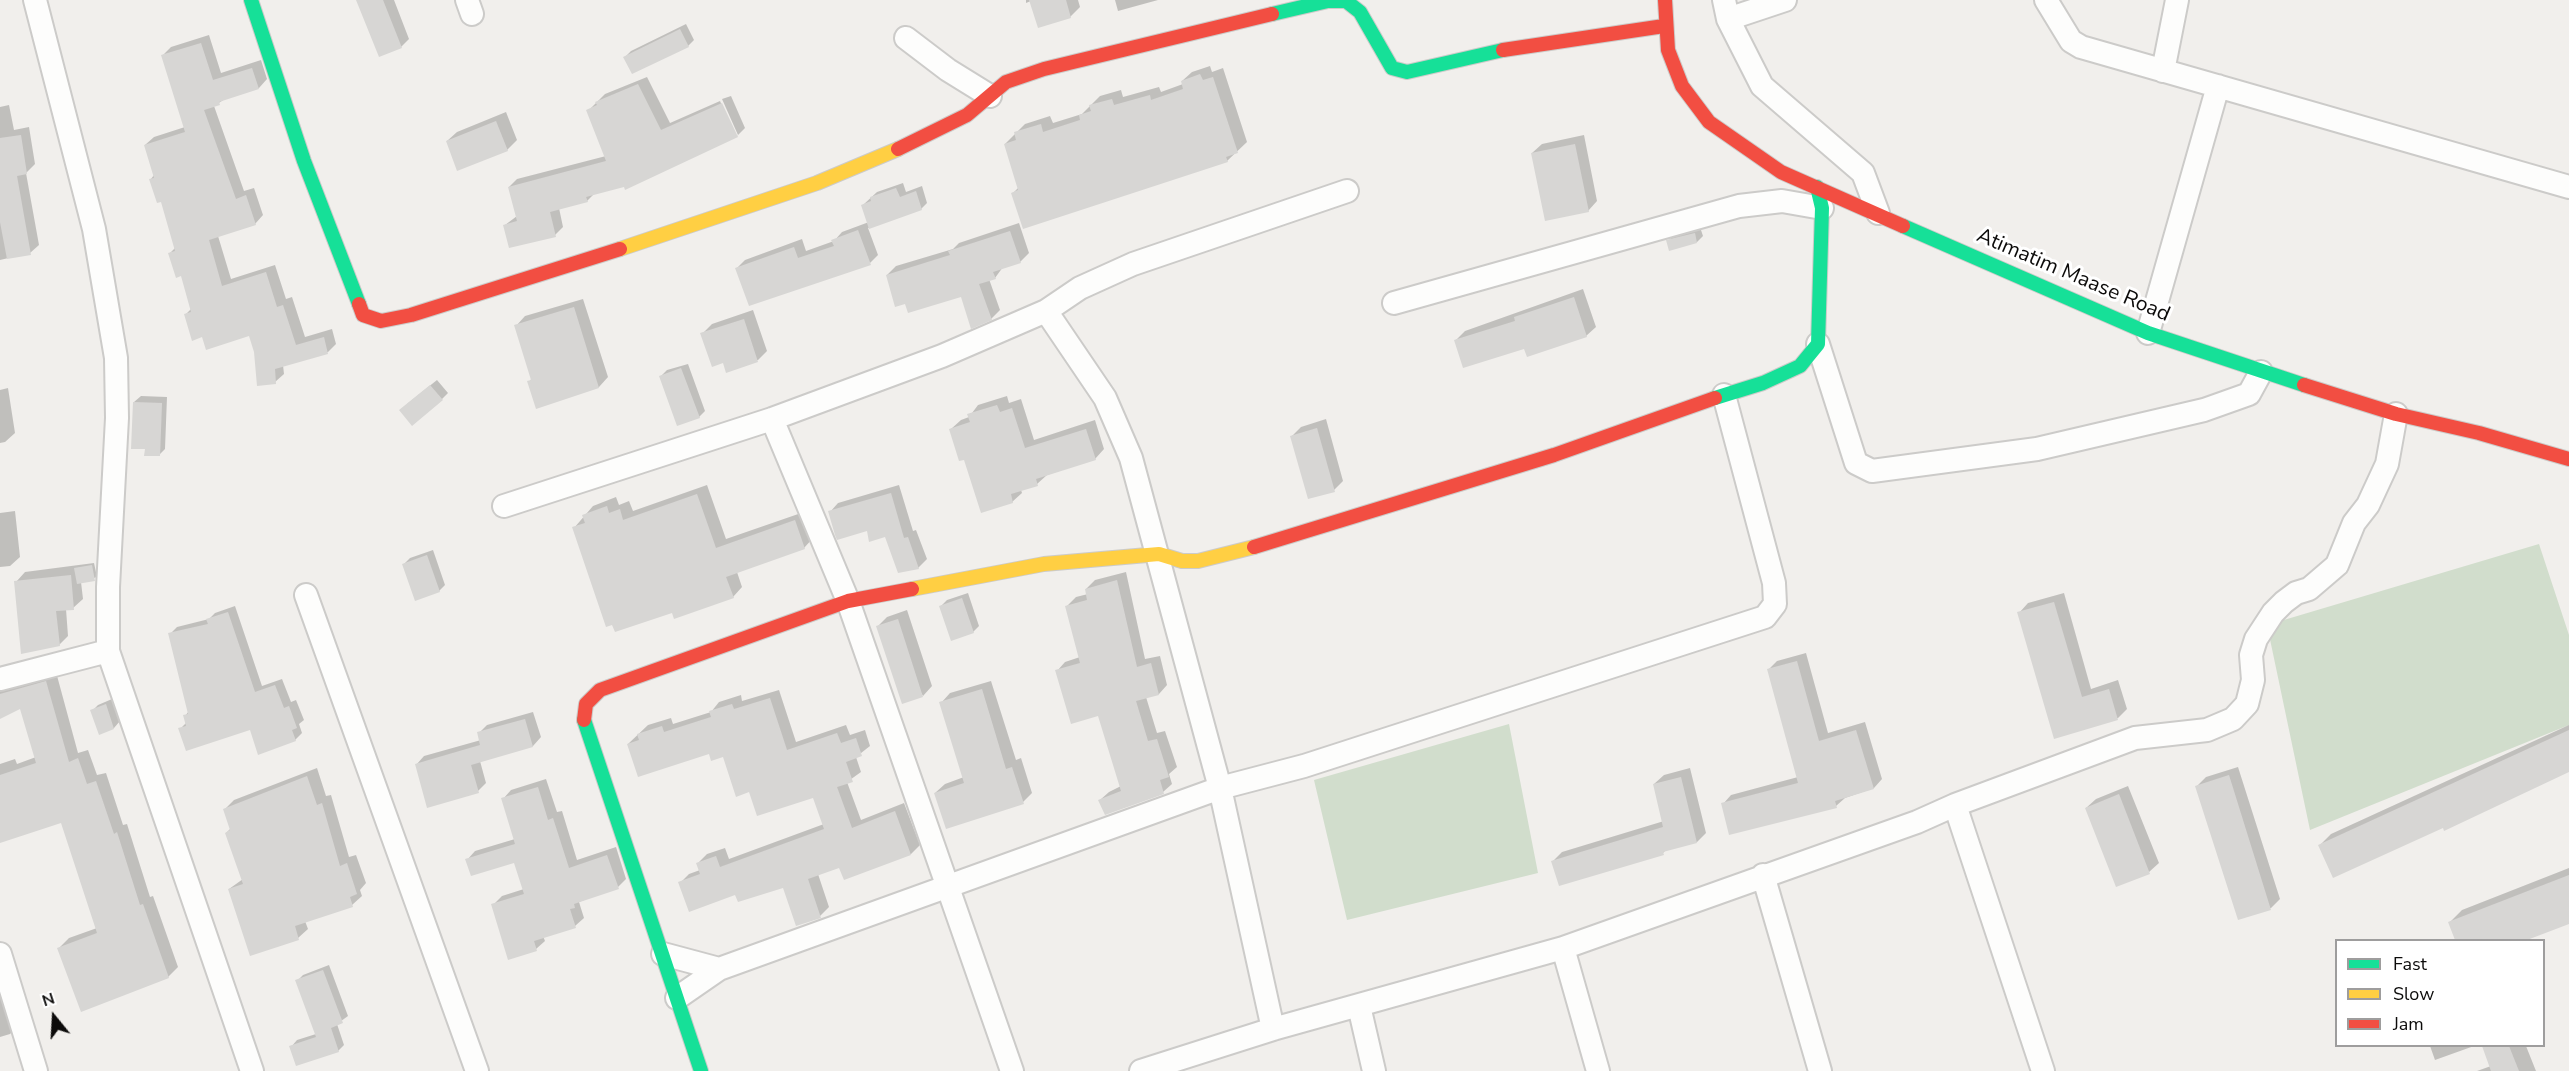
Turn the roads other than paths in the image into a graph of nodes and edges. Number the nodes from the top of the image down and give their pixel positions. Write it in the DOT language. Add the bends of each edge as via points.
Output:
graph roads {
  1 [pos="35,0"];
  2 [pos="251,0"];
  3 [pos="1665,0"];
  4 [pos="1785,0"];
  5 [pos="2046,0"];
  6 [pos="2177,0"];
  7 [pos="1726,9"];
  8 [pos="1664,26"];
  9 [pos="906,38"];
  10 [pos="2163,71"];
  11 [pos="2218,86"];
  12 [pos="990,96"];
  13 [pos="2569,187"];
  14 [pos="1347,191"];
  15 [pos="1819,198"];
  16 [pos="1878,213"];
  17 [pos="1394,303"];
  18 [pos="1046,311"];
  19 [pos="2148,333"];
  20 [pos="1818,344"];
  21 [pos="2261,372"];
  22 [pos="1724,395"];
  23 [pos="2396,414"];
  24 [pos="772,419"];
  25 [pos="2569,459"];
  26 [pos="504,506"];
  27 [pos="1159,555"];
  28 [pos="306,595"];
  29 [pos="848,601"];
  30 [pos="108,651"];
  31 [pos="0,679"];
  32 [pos="1220,788"];
  33 [pos="1956,806"];
  34 [pos="1763,875"];
  35 [pos="949,885"];
  36 [pos="1563,948"];
  37 [pos="0,954"];
  38 [pos="663,954"];
  39 [pos="719,969"];
  40 [pos="677,998"];
  41 [pos="1359,1006"];
  42 [pos="1274,1029"];
  43 [pos="1152,1070"];
  44 [pos="36,1071"];
  45 [pos="252,1071"];
  46 [pos="477,1071"];
  47 [pos="701,1071"];
  48 [pos="1012,1071"];
  49 [pos="1374,1071"];
  50 [pos="1598,1071"];
  51 [pos="1820,1071"];
  52 [pos="2043,1071"];
  1 -- 30 [label="street" via="94,229 116,358"];
  2 -- 12 [label="street" via="304,161 363,315 381,321 411,315 817,183 885,156 967,115"];
  3 -- 8 [label="street, Atimatim Maase Road"];
  4 -- 7 [label="street"];
  5 -- 10 [label="street" via="2072,41 2081,47"];
  6 -- 10 [label="street"];
  7 -- 16 [label="street" via="1762,86 1863,173"];
  8 -- 12 [label="street" via="1497,51 1407,72 1392,68 1360,12 1346,1 1328,1 1044,69 1006,82"];
  8 -- 15 [label="street, Atimatim Maase Road" via="1668,50 1682,86 1709,122"];
  9 -- 12 [label="street"];
  10 -- 11 [label="street"];
  11 -- 13 [label="street"];
  11 -- 19 [label="street"];
  14 -- 18 [label="street" via="1133,264 1080,288"];
  15 -- 16 [label="street, Atimatim Maase Road"];
  15 -- 17 [label="street" via="1738,206"];
  15 -- 20 [label="street"];
  16 -- 19 [label="street, Atimatim Maase Road"];
  18 -- 24 [label="street" via="942,356"];
  18 -- 27 [label="street" via="1114,416 1131,458"];
  19 -- 21 [label="street, Atimatim Maase Road"];
  20 -- 21 [label="street" via="1853,456 1856,463 1872,471 2037,449 2204,410 2249,394"];
  20 -- 22 [label="street" via="1800,366"];
  21 -- 23 [label="street, Atimatim Maase Road"];
  22 -- 27 [label="street" via="1554,455 1239,552 1182,561"];
  22 -- 32 [label="street" via="1774,583 1775,604 1765,617 1304,766"];
  23 -- 25 [label="street, Atimatim Maase Road"];
  23 -- 33 [label="street" via="2387,464 2368,505 2354,523 2337,565 2273,613 2251,655 2253,680 2247,704 2233,719 2207,730 2134,738"];
  24 -- 26 [label="street"];
  24 -- 29 [label="street"];
  27 -- 29 [label="street" via="1044,564"];
  27 -- 32 [label="street"];
  28 -- 46 [label="street"];
  29 -- 35 [label="street"];
  29 -- 38 [label="street" via="600,690 586,704 584,724"];
  30 -- 31 [label="street"];
  30 -- 45 [label="street"];
  32 -- 35 [label="street"];
  32 -- 42 [label="street"];
  33 -- 34 [label="street"];
  33 -- 52 [label="street"];
  34 -- 36 [label="street"];
  34 -- 51 [label="street"];
  35 -- 39 [label="street"];
  35 -- 48 [label="street"];
  36 -- 41 [label="street"];
  36 -- 50 [label="street"];
  37 -- 44 [label="street"];
  38 -- 39 [label="street"];
  38 -- 40 [label="street"];
  39 -- 40 [label="street"];
  40 -- 47 [label="street"];
  41 -- 42 [label="street"];
  41 -- 49 [label="street"];
  42 -- 43 [label="street"];
}
